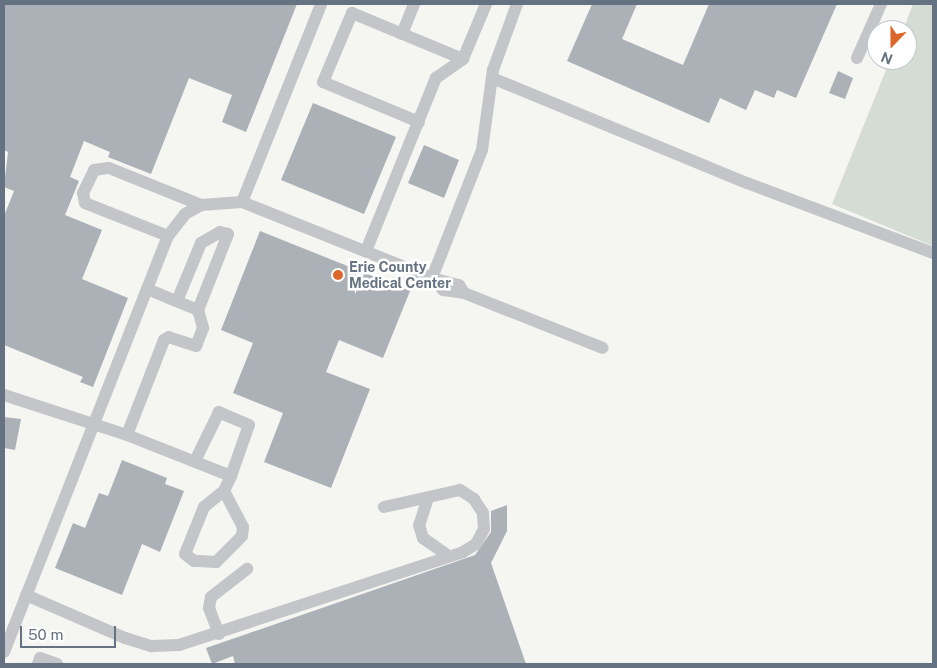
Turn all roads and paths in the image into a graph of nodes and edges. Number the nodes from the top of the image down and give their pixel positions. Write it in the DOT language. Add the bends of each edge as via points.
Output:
graph roads {
  1 [pos="321,4"];
  2 [pos="414,4"];
  3 [pos="486,4"];
  4 [pos="517,4"];
  5 [pos="881,4"];
  6 [pos="402,34"];
  7 [pos="857,58"];
  8 [pos="463,60"];
  9 [pos="491,82"];
  10 [pos="419,122"];
  11 [pos="242,202"];
  12 [pos="201,204"];
  13 [pos="168,236"];
  14 [pos="366,251"];
  15 [pos="933,253"];
  16 [pos="432,278"];
  17 [pos="147,289"];
  18 [pos="177,301"];
  19 [pos="198,310"];
  20 [pos="603,348"];
  21 [pos="4,395"];
  22 [pos="93,426"];
  23 [pos="127,435"];
  24 [pos="195,461"];
  25 [pos="231,476"];
  26 [pos="224,491"];
  27 [pos="428,498"];
  28 [pos="384,507"];
  29 [pos="446,554"];
  30 [pos="247,569"];
  31 [pos="26,594"];
  32 [pos="219,634"];
  33 [pos="4,652"];
  34 [pos="38,664"];
  35 [pos="57,664"];
  1 -- 11 [label="lane"];
  2 -- 6 [label="lane"];
  3 -- 8 [label="lane"];
  4 -- 9 [label="lane"];
  5 -- 7 [label="lane"];
  6 -- 8 [label="lane"];
  6 -- 10 [label="lane" via="352,13 323,82"];
  8 -- 10 [label="lane" via="436,78"];
  9 -- 15 [label="lane" via="531,102 539,100"];
  9 -- 16 [label="lane" via="482,150"];
  10 -- 14 [label="lane"];
  11 -- 12 [label="lane"];
  11 -- 14 [label="lane"];
  12 -- 13 [label="lane" via="176,222"];
  12 -- 13 [label="lane" via="109,168 94,170 83,193 85,203"];
  13 -- 17 [label="lane"];
  14 -- 16 [label="lane"];
  16 -- 20 [label="lane" via="459,285 464,293"];
  17 -- 18 [label="lane"];
  17 -- 22 [label="lane"];
  18 -- 19 [label="lane"];
  18 -- 19 [label="lane" via="201,243 220,232 228,234"];
  19 -- 23 [label="lane" via="204,321 196,346 176,338 164,340"];
  21 -- 22 [label="lane"];
  22 -- 23 [label="lane"];
  22 -- 31 [label="lane"];
  23 -- 24 [label="lane"];
  24 -- 25 [label="lane"];
  24 -- 25 [label="lane" via="215,415 226,413 246,421 249,432"];
  25 -- 26 [label="lane"];
  26 -- 26 [label="lane" via="204,507 185,554 194,562 216,562 242,536 243,527"];
  27 -- 28 [label="lane"];
  27 -- 29 [label="lane" via="419,525 423,538"];
  27 -- 29 [label="lane" via="443,491 460,490 474,498 483,513 484,529 476,544 463,552"];
  29 -- 32 [label="lane"];
  30 -- 32 [label="lane" via="211,597 209,608"];
  31 -- 32 [label="lane" via="152,646 191,643"];
  31 -- 33 [label="lane"];
  34 -- 35 [label="lane" via="40,658"];
}
